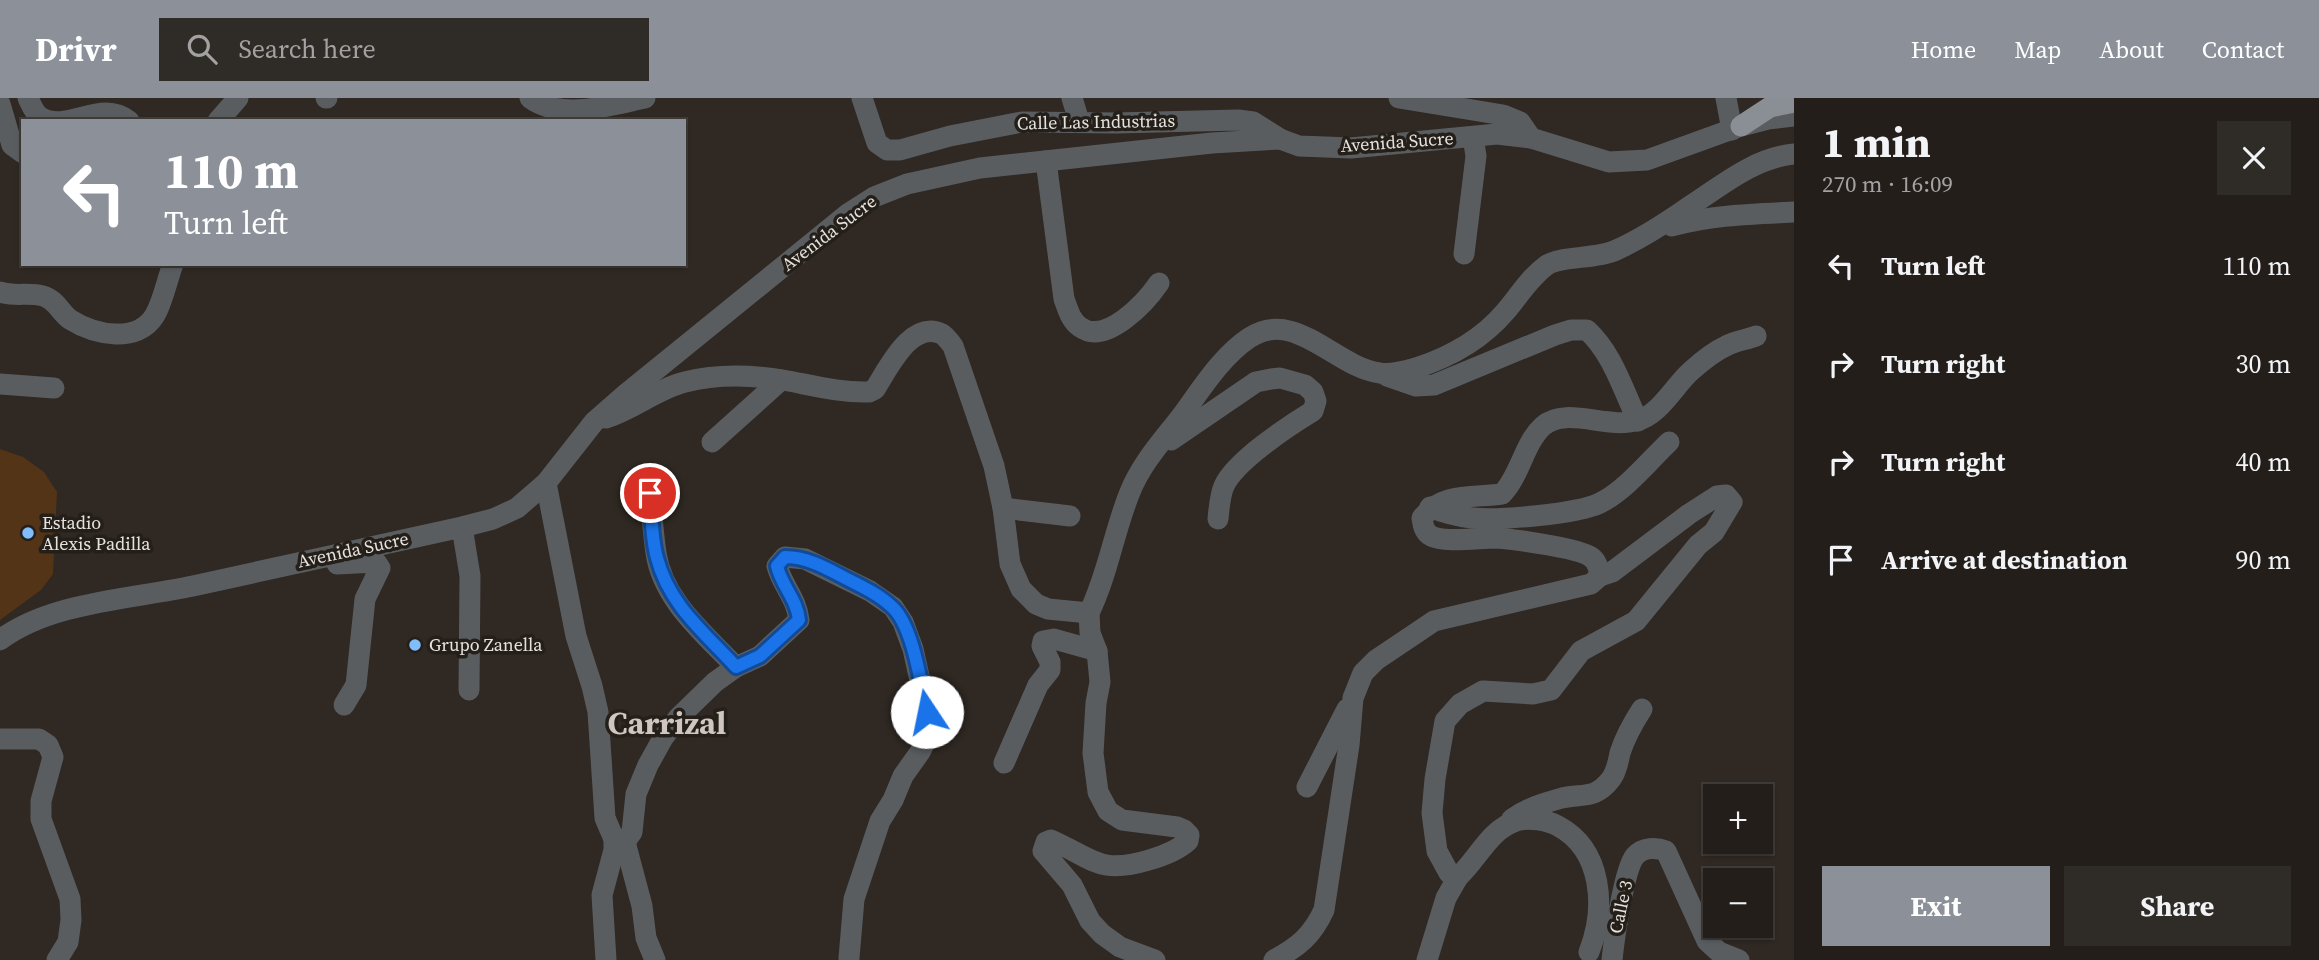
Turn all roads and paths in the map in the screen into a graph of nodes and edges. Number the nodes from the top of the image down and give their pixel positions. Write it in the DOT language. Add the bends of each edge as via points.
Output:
graph roads {
  1 [pos="28,98"];
  2 [pos="238,98"];
  3 [pos="530,98"];
  4 [pos="645,98"];
  5 [pos="862,98"];
  6 [pos="1072,98"];
  7 [pos="1399,98"];
  8 [pos="1726,98"];
  9 [pos="1794,102"];
  10 [pos="0,104"];
  11 [pos="547,114"];
  12 [pos="1794,116"];
  13 [pos="46,119"];
  14 [pos="55,119"];
  15 [pos="127,119"];
  16 [pos="220,119"];
  17 [pos="1079,121"];
  18 [pos="1736,128"];
  19 [pos="1474,137"];
  20 [pos="1531,138"];
  21 [pos="1280,139"];
  22 [pos="21,152"];
  23 [pos="1794,154"];
  24 [pos="1046,161"];
  25 [pos="1794,212"];
  26 [pos="1653,231"];
  27 [pos="1464,254"];
  28 [pos="172,266"];
  29 [pos="1159,283"];
  30 [pos="0,292"];
  31 [pos="1756,336"];
  32 [pos="1382,374"];
  33 [pos="781,380"];
  34 [pos="0,384"];
  35 [pos="54,388"];
  36 [pos="1637,421"];
  37 [pos="594,422"];
  38 [pos="712,442"];
  39 [pos="1670,442"];
  40 [pos="1152,453"];
  41 [pos="546,483"];
  42 [pos="650,493"];
  43 [pos="1003,508"];
  44 [pos="1430,508"];
  45 [pos="1070,516"];
  46 [pos="1218,519"];
  47 [pos="462,527"];
  48 [pos="323,556"];
  49 [pos="1600,576"];
  50 [pos="1089,612"];
  51 [pos="0,640"];
  52 [pos="1097,651"];
  53 [pos="736,667"];
  54 [pos="469,690"];
  55 [pos="1353,698"];
  56 [pos="344,705"];
  57 [pos="1642,709"];
  58 [pos="0,739"];
  59 [pos="1004,763"];
  60 [pos="1307,788"];
  61 [pos="1506,826"];
  62 [pos="619,841"];
  63 [pos="1458,877"];
  64 [pos="1589,951"];
  65 [pos="849,958"];
  66 [pos="57,960"];
  67 [pos="606,960"];
  68 [pos="655,960"];
  69 [pos="1155,960"];
  70 [pos="1274,960"];
  71 [pos="1427,960"];
  72 [pos="1612,960"];
  73 [pos="1739,960"];
  1 -- 13 [label="street" via="39,116"];
  2 -- 16 [label="street"];
  3 -- 11 [label="street"];
  4 -- 11 [label="street"];
  5 -- 17 [label="street, Calle Las Industrias" via="877,143 887,150 1022,122"];
  6 -- 17 [label="street"];
  7 -- 20 [label="street" via="1503,115 1520,122"];
  8 -- 18 [label="street"];
  9 -- 18 [label="main road" via="1770,107"];
  10 -- 22 [label="street" via="12,145"];
  12 -- 18 [label="street, Avenida Sucre"];
  14 -- 15 [label="street" via="106,105"];
  17 -- 21 [label="street, Calle Las Industrias" via="1238,120 1253,122"];
  18 -- 20 [label="street, Avenida Sucre" via="1647,160 1609,162"];
  19 -- 20 [label="street, Avenida Sucre"];
  19 -- 21 [label="street, Avenida Sucre" via="1351,148 1299,146"];
  19 -- 27 [label="street" via="1476,156"];
  21 -- 24 [label="street, Avenida Sucre"];
  23 -- 26 [label="street" via="1744,170"];
  24 -- 29 [label="street" via="1063,299 1072,320 1082,329 1100,331 1119,323 1147,300"];
  24 -- 37 [label="street, Avenida Sucre" via="980,168 907,184 874,197"];
  25 -- 26 [label="street" via="1701,218"];
  26 -- 32 [label="street" via="1596,257 1551,262 1482,335 1419,367"];
  28 -- 30 [label="street" via="155,314 147,326 130,334 85,327 42,296"];
  31 -- 36 [label="street" via="1727,345 1707,358"];
  32 -- 36 [label="street" via="1416,386 1434,385 1555,335 1587,330 1606,352"];
  32 -- 40 [label="street" via="1351,363 1310,338 1267,329 1249,338 1207,380"];
  33 -- 37 [label="street" via="741,376 685,382"];
  33 -- 38 [label="street"];
  33 -- 43 [label="street" via="869,392 908,340 931,332 942,335 953,346"];
  34 -- 35 [label="street"];
  36 -- 44 [label="street" via="1608,424 1576,417 1555,419 1542,426 1502,494 1456,498"];
  37 -- 41 [label="street, Avenida Sucre"];
  39 -- 44 [label="street" via="1600,503 1559,513 1475,519"];
  40 -- 46 [label="street" via="1256,382 1280,377 1313,392 1313,411 1267,441 1223,486"];
  40 -- 50 [label="street" via="1130,492"];
  41 -- 47 [label="street, Avenida Sucre" via="517,508"];
  41 -- 62 [label="street" via="576,636 597,712 605,818"];
  42 -- 53 [label="street" via="656,555 671,594"];
  43 -- 45 [label="street"];
  43 -- 50 [label="street" via="1010,564 1021,589 1048,609"];
  44 -- 49 [label="street" via="1422,518 1429,536 1499,538 1566,549 1590,556"];
  47 -- 48 [label="street, Avenida Sucre"];
  47 -- 54 [label="street" via="470,576"];
  48 -- 51 [label="street, Avenida Sucre" via="64,611"];
  48 -- 56 [label="street" via="340,564 376,562 380,568 365,599 356,685"];
  49 -- 55 [label="street" via="1591,584 1434,621 1376,660 1363,673"];
  49 -- 63 [label="street" via="1717,496 1726,495 1732,502 1714,532 1636,621 1581,651 1551,690 1533,694 1483,691 1445,721 1432,813 1437,851 1449,873"];
  50 -- 52 [label="street"];
  52 -- 59 [label="street" via="1043,640 1049,670"];
  52 -- 69 [label="street" via="1100,682 1093,753 1098,792 1108,811 1122,821 1177,827 1189,835 1188,841 1160,857 1126,867 1100,864 1051,840 1043,851 1072,885 1102,934 1120,947"];
  53 -- 62 [label="street" via="715,682 663,738 636,794 632,832"];
  53 -- 65 [label="street" via="760,656 799,620 779,576 777,566 785,557 806,559 870,591 893,607 903,622 927,712 925,742 903,776 870,848 854,899"];
  55 -- 60 [label="street"];
  55 -- 70 [label="street" via="1324,910 1306,939"];
  57 -- 61 [label="street" via="1629,729 1617,768 1600,790 1530,807"];
  58 -- 66 [label="street" via="39,739 53,757 41,819 70,899 71,920 68,942"];
  61 -- 63 [label="street" via="1481,847"];
  61 -- 64 [label="street" via="1520,820 1548,821 1585,848 1598,886 1596,935"];
  62 -- 67 [label="street" via="602,895"];
  62 -- 68 [label="street"];
  63 -- 71 [label="street" via="1446,898"];
  72 -- 73 [label="street, Calle 3" via="1634,857 1656,847 1666,851 1707,941"];
}
